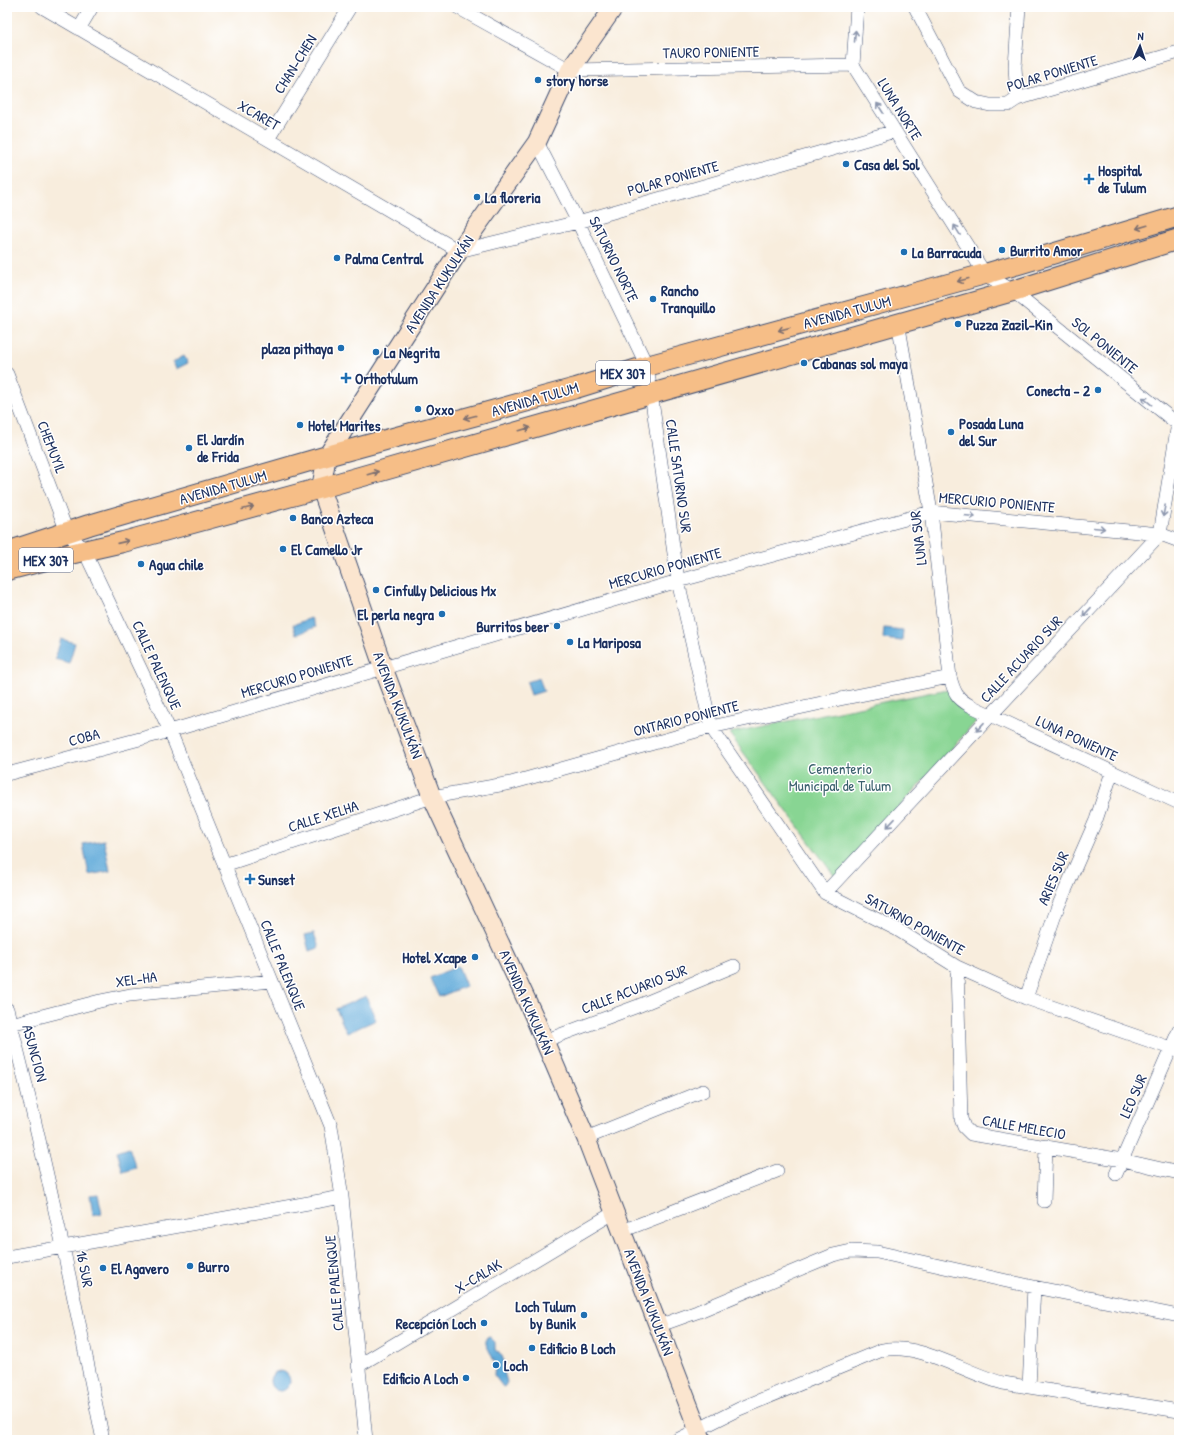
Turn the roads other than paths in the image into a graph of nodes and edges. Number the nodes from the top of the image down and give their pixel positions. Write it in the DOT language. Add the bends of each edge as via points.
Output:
graph roads {
  1 [pos="42,7"];
  2 [pos="92,7"];
  3 [pos="350,7"];
  4 [pos="457,7"];
  5 [pos="614,7"];
  6 [pos="857,7"];
  7 [pos="915,7"];
  8 [pos="1019,7"];
  9 [pos="79,29"];
  10 [pos="1179,52"];
  11 [pos="853,65"];
  12 [pos="570,70"];
  13 [pos="1017,99"];
  14 [pos="895,131"];
  15 [pos="268,139"];
  16 [pos="537,142"];
  17 [pos="1179,216"];
  18 [pos="578,222"];
  19 [pos="1179,239"];
  20 [pos="459,251"];
  21 [pos="985,274"];
  22 [pos="1013,290"];
  23 [pos="898,322"];
  24 [pos="647,366"];
  25 [pos="7,374"];
  26 [pos="651,393"];
  27 [pos="1178,422"];
  28 [pos="327,456"];
  29 [pos="321,488"];
  30 [pos="931,512"];
  31 [pos="67,532"];
  32 [pos="1160,534"];
  33 [pos="1179,541"];
  34 [pos="84,550"];
  35 [pos="7,552"];
  36 [pos="7,570"];
  37 [pos="678,581"];
  38 [pos="382,667"];
  39 [pos="950,677"];
  40 [pos="961,701"];
  41 [pos="991,715"];
  42 [pos="711,727"];
  43 [pos="170,730"];
  44 [pos="1112,772"];
  45 [pos="7,774"];
  46 [pos="432,797"];
  47 [pos="1179,802"];
  48 [pos="224,865"];
  49 [pos="825,893"];
  50 [pos="734,966"];
  51 [pos="957,967"];
  52 [pos="272,981"];
  53 [pos="1026,998"];
  54 [pos="7,1009"];
  55 [pos="9,1024"];
  56 [pos="1179,1030"];
  57 [pos="544,1041"];
  58 [pos="1176,1049"];
  59 [pos="703,1091"];
  60 [pos="32,1105"];
  61 [pos="586,1138"];
  62 [pos="1046,1146"];
  63 [pos="1122,1160"];
  64 [pos="777,1171"];
  65 [pos="1116,1174"];
  66 [pos="1179,1174"];
  67 [pos="342,1197"];
  68 [pos="1044,1201"];
  69 [pos="615,1212"];
  70 [pos="622,1231"];
  71 [pos="64,1246"];
  72 [pos="7,1257"];
  73 [pos="1034,1287"];
  74 [pos="1179,1316"];
  75 [pos="658,1326"];
  76 [pos="358,1366"];
  77 [pos="1029,1387"];
  78 [pos="1179,1411"];
  79 [pos="700,1435"];
  80 [pos="103,1440"];
  81 [pos="366,1440"];
  82 [pos="677,1440"];
  1 -- 9 [label="street, XCARET"];
  2 -- 9 [label="street"];
  3 -- 15 [label="street, CHAN-CHEN"];
  4 -- 12 [label="street"];
  5 -- 12 [label="street, AVENIDA KUKULKÁN"];
  11 -- 6 [label="street, one-way"];
  7 -- 13 [label="street, POLAR PONIENTE" via="959,91 976,102 990,105 1008,105"];
  8 -- 13 [label="street" via="1015,67"];
  9 -- 15 [label="street, XCARET"];
  10 -- 13 [label="street, POLAR PONIENTE"];
  11 -- 12 [label="street, TAURO PONIENTE"];
  14 -- 11 [label="street, LUNA NORTE, one-way"];
  12 -- 16 [label="street, AVENIDA KUKULKÁN"];
  14 -- 18 [label="street, POLAR PONIENTE"];
  21 -- 14 [label="street, LUNA NORTE, one-way"];
  15 -- 20 [label="street, XCARET"];
  16 -- 18 [label="street, SATURNO NORTE"];
  16 -- 20 [label="street, AVENIDA KUKULKÁN"];
  17 -- 21 [label="main road, AVENIDA TULUM / MEX 307, one-way"];
  18 -- 20 [label="street, POLAR PONIENTE"];
  18 -- 24 [label="street, SATURNO NORTE"];
  19 -- 22 [label="main road, AVENIDA TULUM / MEX 307"];
  20 -- 28 [label="street, AVENIDA KUKULKÁN"];
  21 -- 22 [label="street, LUNA NORTE"];
  21 -- 24 [label="main road, AVENIDA TULUM / MEX 307, one-way"];
  22 -- 23 [label="main road, AVENIDA TULUM / MEX 307"];
  27 -- 22 [label="street, SOL PONIENTE, one-way"];
  23 -- 26 [label="main road, AVENIDA TULUM / MEX 307"];
  23 -- 30 [label="street, LUNA SUR"];
  24 -- 26 [label="street, SATURNO NORTE"];
  24 -- 28 [label="main road, AVENIDA TULUM / MEX 307, one-way"];
  25 -- 31 [label="street, CHEMUYIL"];
  29 -- 26 [label="main road, AVENIDA TULUM / MEX 307, one-way"];
  26 -- 37 [label="street, CALLE SATURNO SUR"];
  27 -- 32 [label="street, one-way"];
  28 -- 29 [label="street, AVENIDA KUKULKÁN"];
  28 -- 31 [label="main road, AVENIDA TULUM / MEX 307"];
  34 -- 29 [label="main road, AVENIDA TULUM / MEX 307, one-way" via="123,542"];
  29 -- 38 [label="street, AVENIDA KUKULKÁN"];
  30 -- 32 [label="street, MERCURIO PONIENTE, one-way"];
  30 -- 37 [label="street, MERCURIO PONIENTE"];
  30 -- 39 [label="street, LUNA SUR"];
  31 -- 34 [label="street, CALLE PALENQUE"];
  31 -- 35 [label="main road, AVENIDA TULUM / MEX 307"];
  32 -- 33 [label="street, MERCURIO PONIENTE"];
  32 -- 41 [label="street, CALLE ACUARIO SUR, one-way"];
  34 -- 36 [label="main road, AVENIDA TULUM / MEX 307"];
  34 -- 43 [label="street, CALLE PALENQUE"];
  37 -- 38 [label="street, MERCURIO PONIENTE"];
  37 -- 42 [label="street, CALLE SATURNO SUR"];
  38 -- 43 [label="street, MERCURIO PONIENTE"];
  38 -- 46 [label="street, AVENIDA KUKULKÁN"];
  39 -- 40 [label="street, LUNA SUR" via="954,692"];
  39 -- 42 [label="street, ONTARIO PONIENTE"];
  40 -- 41 [label="street, LUNA PONIENTE"];
  41 -- 44 [label="street, LUNA PONIENTE"];
  41 -- 49 [label="street, CALLE ACUARIO SUR, one-way"];
  42 -- 46 [label="street, ONTARIO PONIENTE" via="510,782"];
  42 -- 49 [label="street, SATURNO PONIENTE"];
  43 -- 45 [label="street, COBA"];
  43 -- 48 [label="street, CALLE PALENQUE"];
  44 -- 47 [label="street, LUNA PONIENTE"];
  44 -- 53 [label="street, ARIES SUR" via="1096,820 1057,909"];
  46 -- 48 [label="street, CALLE XELHA"];
  46 -- 57 [label="street, AVENIDA KUKULKÁN"];
  48 -- 52 [label="street, CALLE PALENQUE"];
  49 -- 51 [label="street, SATURNO PONIENTE" via="898,930"];
  50 -- 57 [label="street, CALLE ACUARIO SUR"];
  51 -- 53 [label="street, SATURNO PONIENTE"];
  51 -- 62 [label="street, CALLE MELECIO" via="964,1127 971,1134"];
  52 -- 55 [label="street, XEL-HA" via="130,995 100,1000"];
  52 -- 67 [label="street, CALLE PALENQUE" via="331,1126"];
  53 -- 58 [label="street, SATURNO PONIENTE"];
  54 -- 55 [label="street, ASUNCION"];
  55 -- 60 [label="street, ASUNCION"];
  56 -- 58 [label="street, LEO SUR"];
  57 -- 61 [label="street, AVENIDA KUKULKÁN"];
  58 -- 63 [label="street, LEO SUR"];
  59 -- 61 [label="street"];
  60 -- 71 [label="street, 16 SUR"];
  61 -- 69 [label="street, AVENIDA KUKULKÁN"];
  62 -- 63 [label="street, CALLE MELECIO"];
  62 -- 68 [label="street"];
  63 -- 65 [label="street, LEO SUR"];
  63 -- 66 [label="street, CALLE MELECIO"];
  64 -- 70 [label="street"];
  67 -- 71 [label="street"];
  67 -- 76 [label="street, CALLE PALENQUE"];
  69 -- 70 [label="street, AVENIDA KUKULKÁN"];
  69 -- 76 [label="street, X-CALAK"];
  70 -- 75 [label="street, AVENIDA KUKULKÁN"];
  71 -- 72 [label="street"];
  71 -- 80 [label="street, 16 SUR"];
  73 -- 74 [label="street"];
  73 -- 75 [label="street" via="877,1252 851,1251 833,1255"];
  73 -- 77 [label="street"];
  75 -- 79 [label="street, AVENIDA KUKULKÁN"];
  76 -- 81 [label="street, CALLE PALENQUE"];
  77 -- 78 [label="street"];
  77 -- 79 [label="street" via="993,1380 913,1350 895,1348 882,1350 739,1409"];
  79 -- 82 [label="street"];
}
